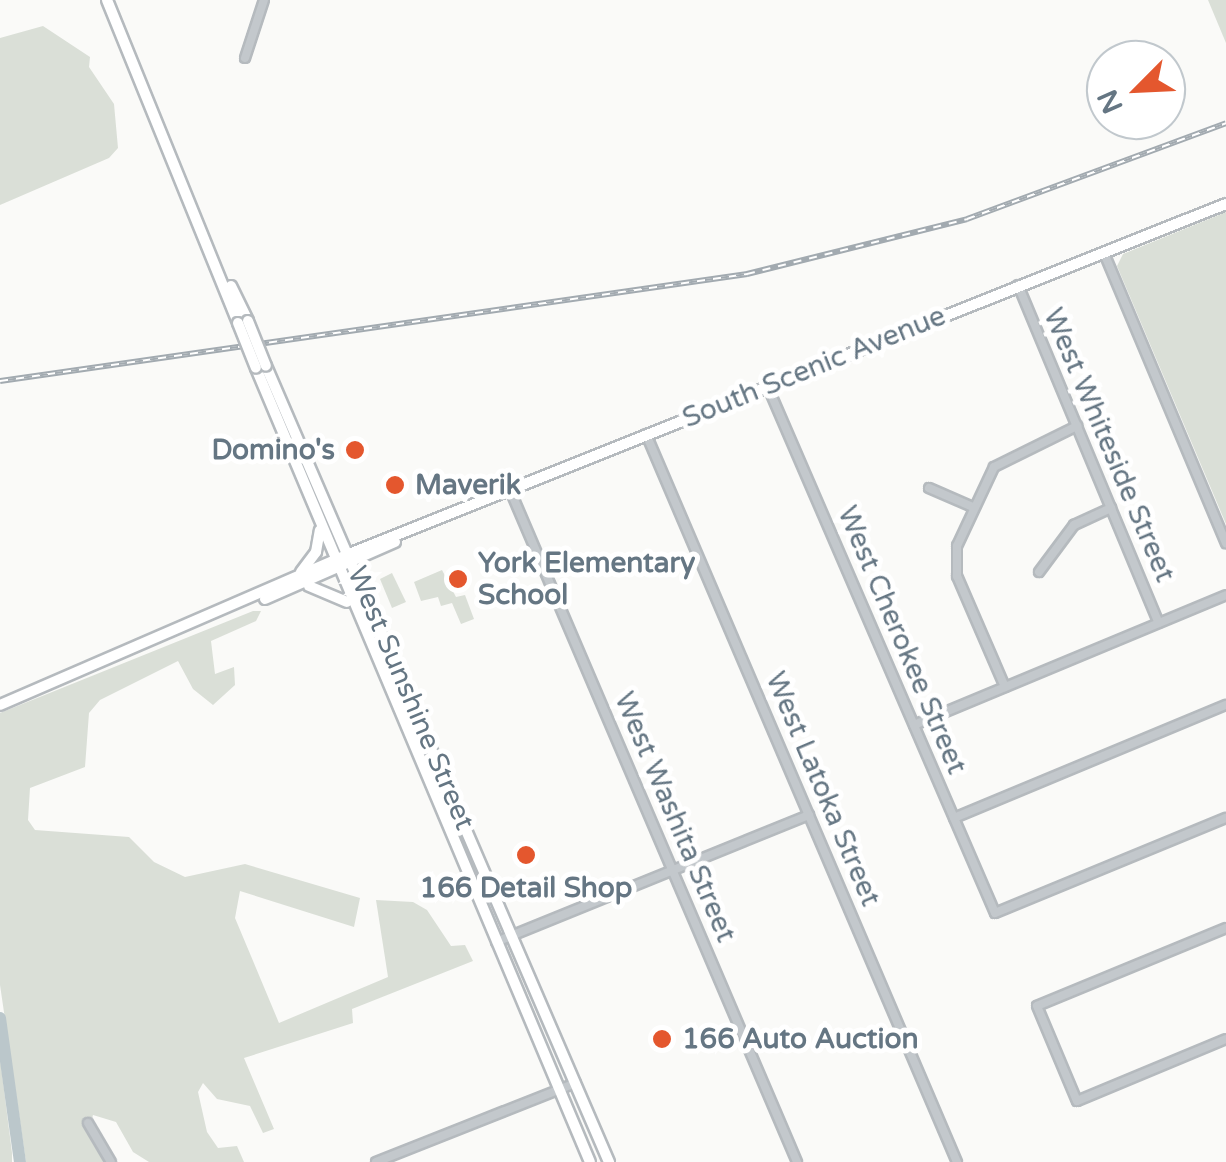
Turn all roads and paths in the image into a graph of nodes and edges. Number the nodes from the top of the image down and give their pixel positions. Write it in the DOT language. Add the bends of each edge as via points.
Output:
graph roads {
  1 [pos="107,0"];
  2 [pos="264,0"];
  3 [pos="245,58"];
  4 [pos="1226,204"];
  5 [pos="1104,253"];
  6 [pos="1018,285"];
  7 [pos="261,367"];
  8 [pos="768,385"];
  9 [pos="1077,426"];
  10 [pos="646,434"];
  11 [pos="929,488"];
  12 [pos="510,490"];
  13 [pos="973,507"];
  14 [pos="1111,508"];
  15 [pos="320,529"];
  16 [pos="338,530"];
  17 [pos="1226,543"];
  18 [pos="378,548"];
  19 [pos="351,559"];
  20 [pos="335,566"];
  21 [pos="1039,572"];
  22 [pos="296,582"];
  23 [pos="366,594"];
  24 [pos="1226,594"];
  25 [pos="354,612"];
  26 [pos="1160,623"];
  27 [pos="1005,687"];
  28 [pos="0,706"];
  29 [pos="1226,706"];
  30 [pos="914,725"];
  31 [pos="809,815"];
  32 [pos="954,818"];
  33 [pos="1226,818"];
  34 [pos="674,870"];
  35 [pos="1226,928"];
  36 [pos="512,935"];
  37 [pos="496,942"];
  38 [pos="1226,1039"];
  39 [pos="576,1083"];
  40 [pos="559,1090"];
  41 [pos="88,1123"];
  42 [pos="111,1162"];
  43 [pos="376,1162"];
  44 [pos="590,1162"];
  45 [pos="610,1162"];
  46 [pos="797,1162"];
  47 [pos="957,1162"];
  1 -- 7 [label="main road, West Sunshine Street, bridge"];
  2 -- 3 [label="street"];
  4 -- 5 [label="main road, South Scenic Avenue"];
  5 -- 6 [label="main road, South Scenic Avenue"];
  5 -- 17 [label="street"];
  6 -- 8 [label="main road, South Scenic Avenue"];
  6 -- 9 [label="street, West Whiteside Street"];
  7 -- 15 [label="main road, West Sunshine Street"];
  7 -- 16 [label="main road, West Sunshine Street"];
  8 -- 10 [label="main road, South Scenic Avenue"];
  8 -- 30 [label="street, West Cherokee Street"];
  9 -- 13 [label="street" via="1002,459"];
  9 -- 14 [label="street, West Whiteside Street"];
  10 -- 12 [label="main road, South Scenic Avenue"];
  10 -- 31 [label="street, West Latoka Street"];
  11 -- 13 [label="street"];
  12 -- 18 [label="main road, South Scenic Avenue"];
  12 -- 34 [label="street, West Washita Street"];
  13 -- 27 [label="street" via="956,570"];
  14 -- 21 [label="street" via="1074,525"];
  14 -- 26 [label="street, West Whiteside Street"];
  15 -- 20 [label="main road, West Sunshine Street"];
  15 -- 22 [label="main road" via="316,552"];
  16 -- 18 [label="main road" via="348,540"];
  16 -- 19 [label="main road, West Sunshine Street"];
  18 -- 19 [label="main road, South Scenic Avenue"];
  18 -- 23 [label="main road" via="366,571"];
  19 -- 20 [label="main road, South Scenic Avenue"];
  19 -- 23 [label="main road, West Sunshine Street"];
  20 -- 22 [label="main road, South Scenic Avenue"];
  20 -- 25 [label="main road, West Sunshine Street"];
  22 -- 25 [label="main road" via="328,589"];
  22 -- 28 [label="main road, South Scenic Avenue"];
  23 -- 36 [label="main road, West Sunshine Street"];
  24 -- 26 [label="street"];
  25 -- 37 [label="main road, West Sunshine Street"];
  26 -- 27 [label="street"];
  27 -- 30 [label="street"];
  29 -- 32 [label="street"];
  30 -- 32 [label="street, West Cherokee Street"];
  31 -- 34 [label="street"];
  31 -- 47 [label="street, West Latoka Street"];
  32 -- 33 [label="street, West Cherokee Street" via="995,913"];
  34 -- 36 [label="street"];
  34 -- 46 [label="street, West Washita Street"];
  35 -- 38 [label="street" via="1036,1006 1078,1101"];
  36 -- 37 [label="street"];
  36 -- 39 [label="main road, West Sunshine Street"];
  37 -- 40 [label="main road, West Sunshine Street"];
  39 -- 40 [label="street"];
  39 -- 45 [label="main road, West Sunshine Street"];
  40 -- 43 [label="street"];
  40 -- 44 [label="main road, West Sunshine Street"];
  41 -- 42 [label="street"];
}
